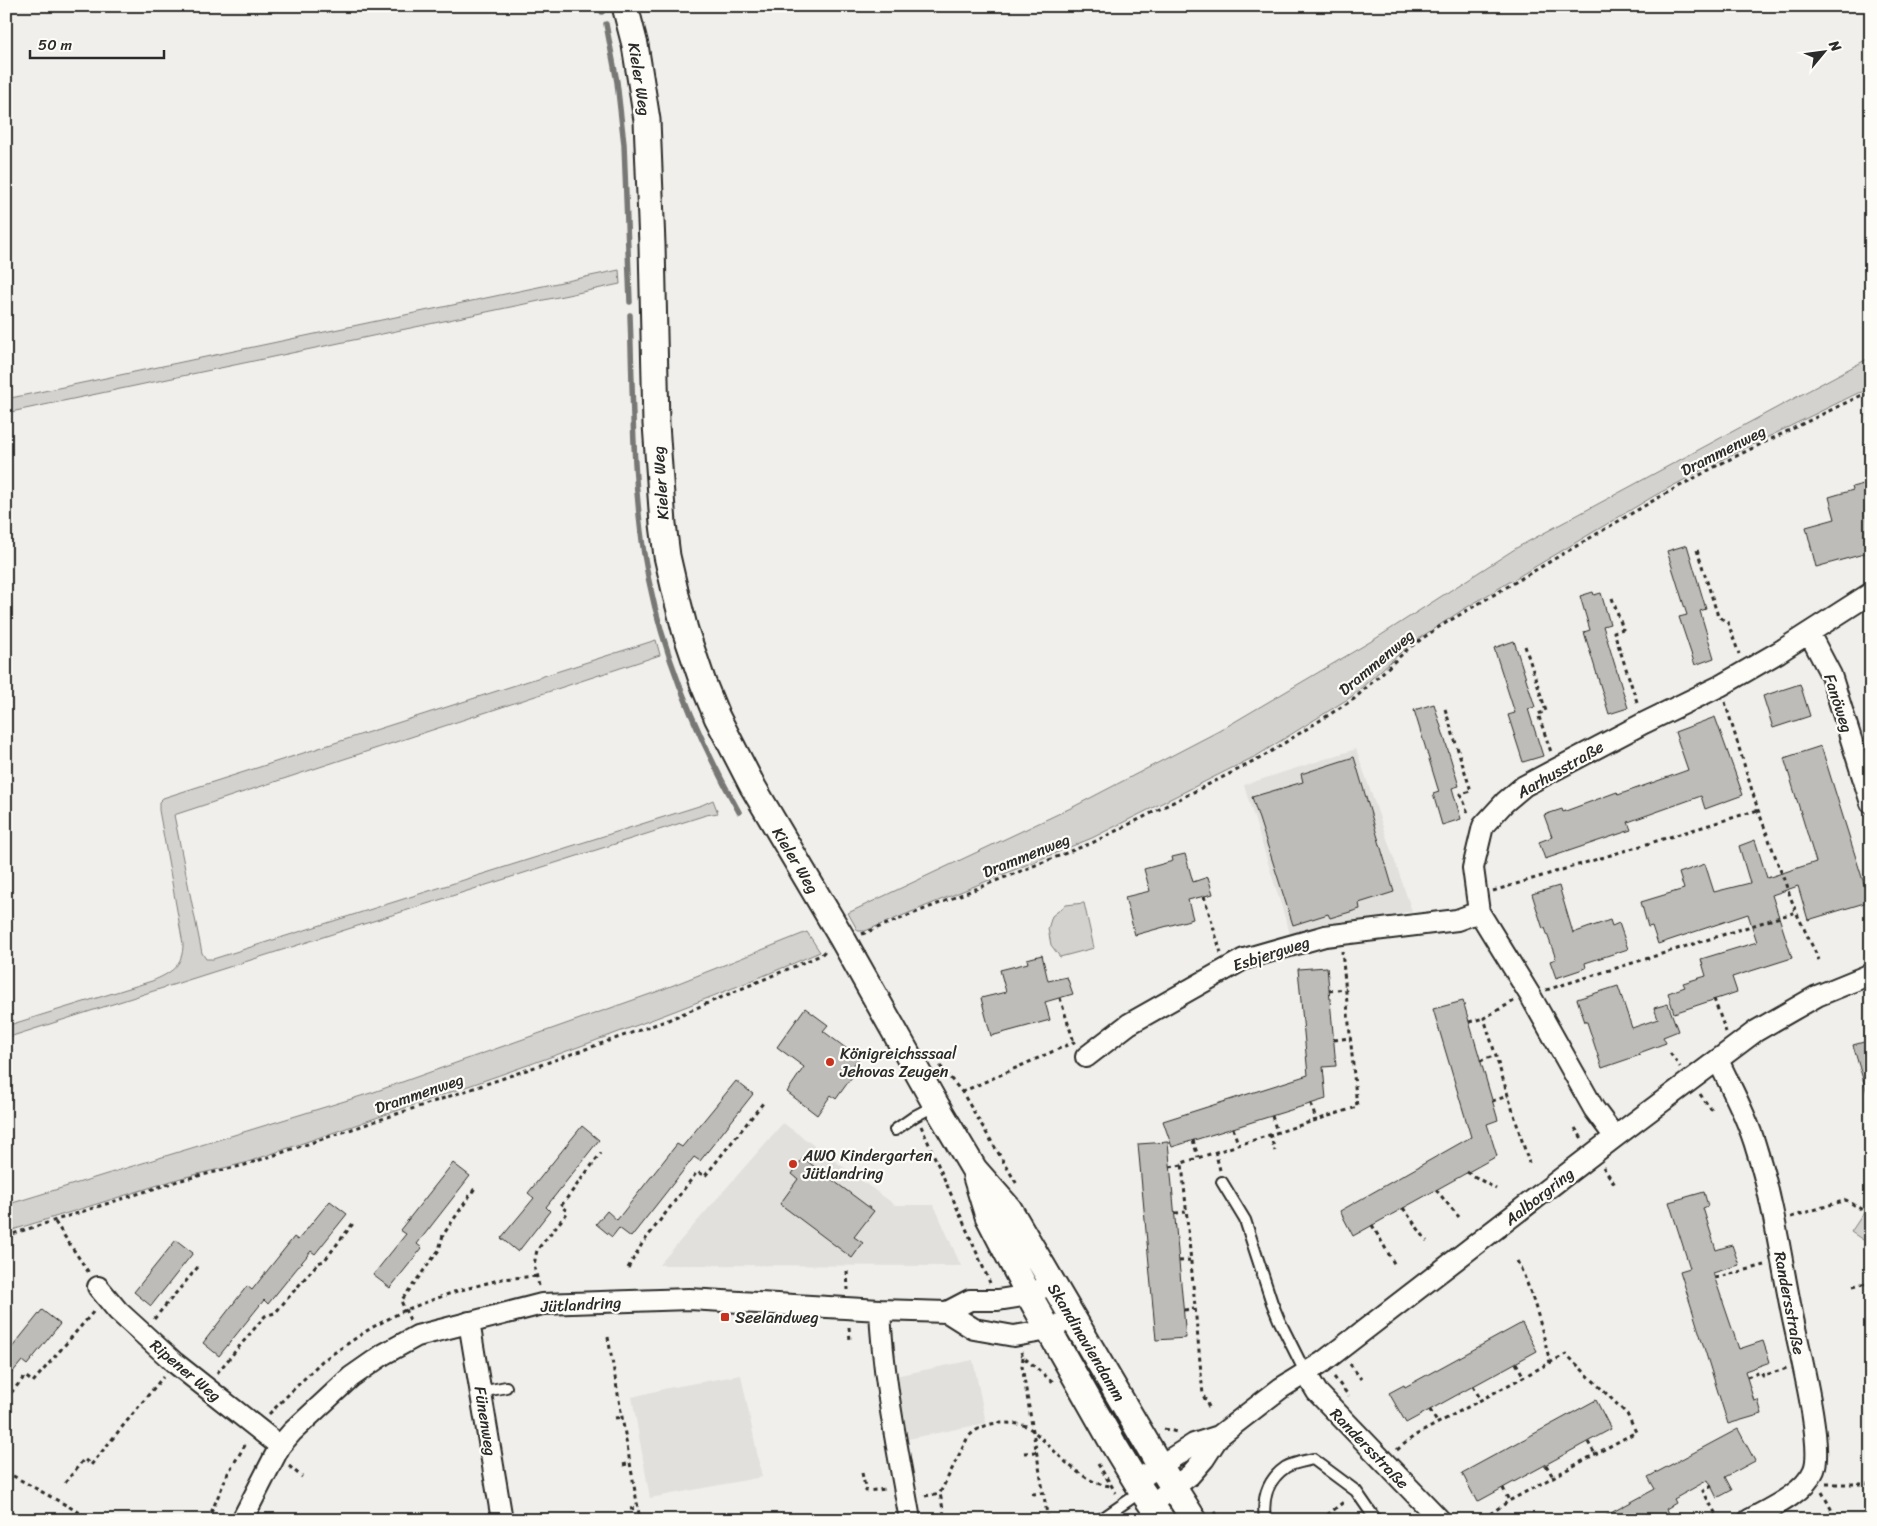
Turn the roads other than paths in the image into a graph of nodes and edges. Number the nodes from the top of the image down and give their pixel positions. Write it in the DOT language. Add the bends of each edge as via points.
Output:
graph roads {
  1 [pos="625,6"];
  2 [pos="1871,593"];
  3 [pos="1809,633"];
  4 [pos="1871,804"];
  5 [pos="1478,904"];
  6 [pos="831,935"];
  7 [pos="1871,974"];
  8 [pos="1080,1050"];
  9 [pos="1718,1060"];
  10 [pos="936,1105"];
  11 [pos="896,1130"];
  12 [pos="1615,1137"];
  13 [pos="974,1170"];
  14 [pos="1222,1182"];
  15 [pos="1052,1283"];
  16 [pos="102,1292"];
  17 [pos="1029,1295"];
  18 [pos="880,1310"];
  19 [pos="947,1312"];
  20 [pos="1072,1318"];
  21 [pos="469,1322"];
  22 [pos="1048,1330"];
  23 [pos="1305,1372"];
  24 [pos="506,1387"];
  25 [pos="481,1392"];
  26 [pos="1218,1436"];
  27 [pos="280,1446"];
  28 [pos="1160,1466"];
  29 [pos="1173,1488"];
  30 [pos="1148,1499"];
  31 [pos="924,1517"];
  32 [pos="242,1520"];
  33 [pos="502,1520"];
  34 [pos="1100,1520"];
  35 [pos="1194,1520"];
  36 [pos="1265,1520"];
  37 [pos="1376,1520"];
  38 [pos="1440,1520"];
  39 [pos="1749,1520"];
  1 -- 6 [label="street, Kieler Weg" via="647,120 659,491 667,556 685,630 725,733"];
  2 -- 3 [label="street, Aarhusstraße"];
  3 -- 4 [label="street, Fanöweg" via="1831,675"];
  3 -- 5 [label="street, Aarhusstraße" via="1720,686 1524,786 1484,826 1473,868"];
  5 -- 8 [label="street, Esbjergweg" via="1457,920 1340,933 1244,959"];
  5 -- 12 [label="street, Aarhusstraße" via="1594,1109"];
  6 -- 10 [label="street, Skandinaviendamm"];
  7 -- 9 [label="street, Aalborgring" via="1804,1003"];
  9 -- 12 [label="street, Aalborgring"];
  9 -- 39 [label="street, Randersstraße" via="1758,1151 1802,1365 1817,1459 1809,1480 1797,1491"];
  10 -- 11 [label="lane"];
  10 -- 13 [label="street, Skandinaviendamm"];
  12 -- 23 [label="street, Aalborgring" via="1323,1362"];
  13 -- 15 [label="street, Skandinaviendamm" via="1007,1205"];
  13 -- 17 [label="street, Skandinaviendamm" via="988,1216"];
  14 -- 23 [label="lane" via="1245,1220 1272,1304"];
  15 -- 17 [label="street, Jütlandring"];
  15 -- 20 [label="street, Skandinaviendamm"];
  16 -- 27 [label="street, Ripener Weg" via="175,1363"];
  17 -- 19 [label="street, Jütlandring" via="970,1300"];
  17 -- 22 [label="street, Skandinaviendamm"];
  18 -- 19 [label="street, Jütlandring"];
  18 -- 21 [label="street, Jütlandring" via="689,1299 542,1304"];
  18 -- 31 [label="street" via="883,1351 904,1488"];
  19 -- 22 [label="street" via="974,1329 1014,1336"];
  20 -- 22 [label="street"];
  20 -- 28 [label="street, Skandinaviendamm"];
  21 -- 25 [label="street, Fünenweg"];
  21 -- 27 [label="street, Jütlandring" via="417,1336 384,1354 351,1377"];
  22 -- 30 [label="street, Skandinaviendamm"];
  23 -- 26 [label="street, Aalborgring"];
  23 -- 38 [label="street, Randersstraße" via="1317,1392"];
  24 -- 25 [label="lane"];
  25 -- 33 [label="street, Fünenweg"];
  26 -- 28 [label="street, Aalborgring" via="1194,1444"];
  26 -- 29 [label="street, Aalborgring" via="1204,1459"];
  27 -- 32 [label="street, Jütlandring"];
  28 -- 29 [label="street, Skandinaviendamm"];
  28 -- 30 [label="street, Aalborgring"];
  29 -- 30 [label="street, Aalborgring"];
  29 -- 35 [label="street, Skandinaviendamm"];
  30 -- 34 [label="lane"];
  36 -- 37 [label="lane" via="1263,1507 1267,1487 1286,1467 1313,1459 1356,1492"];
}
